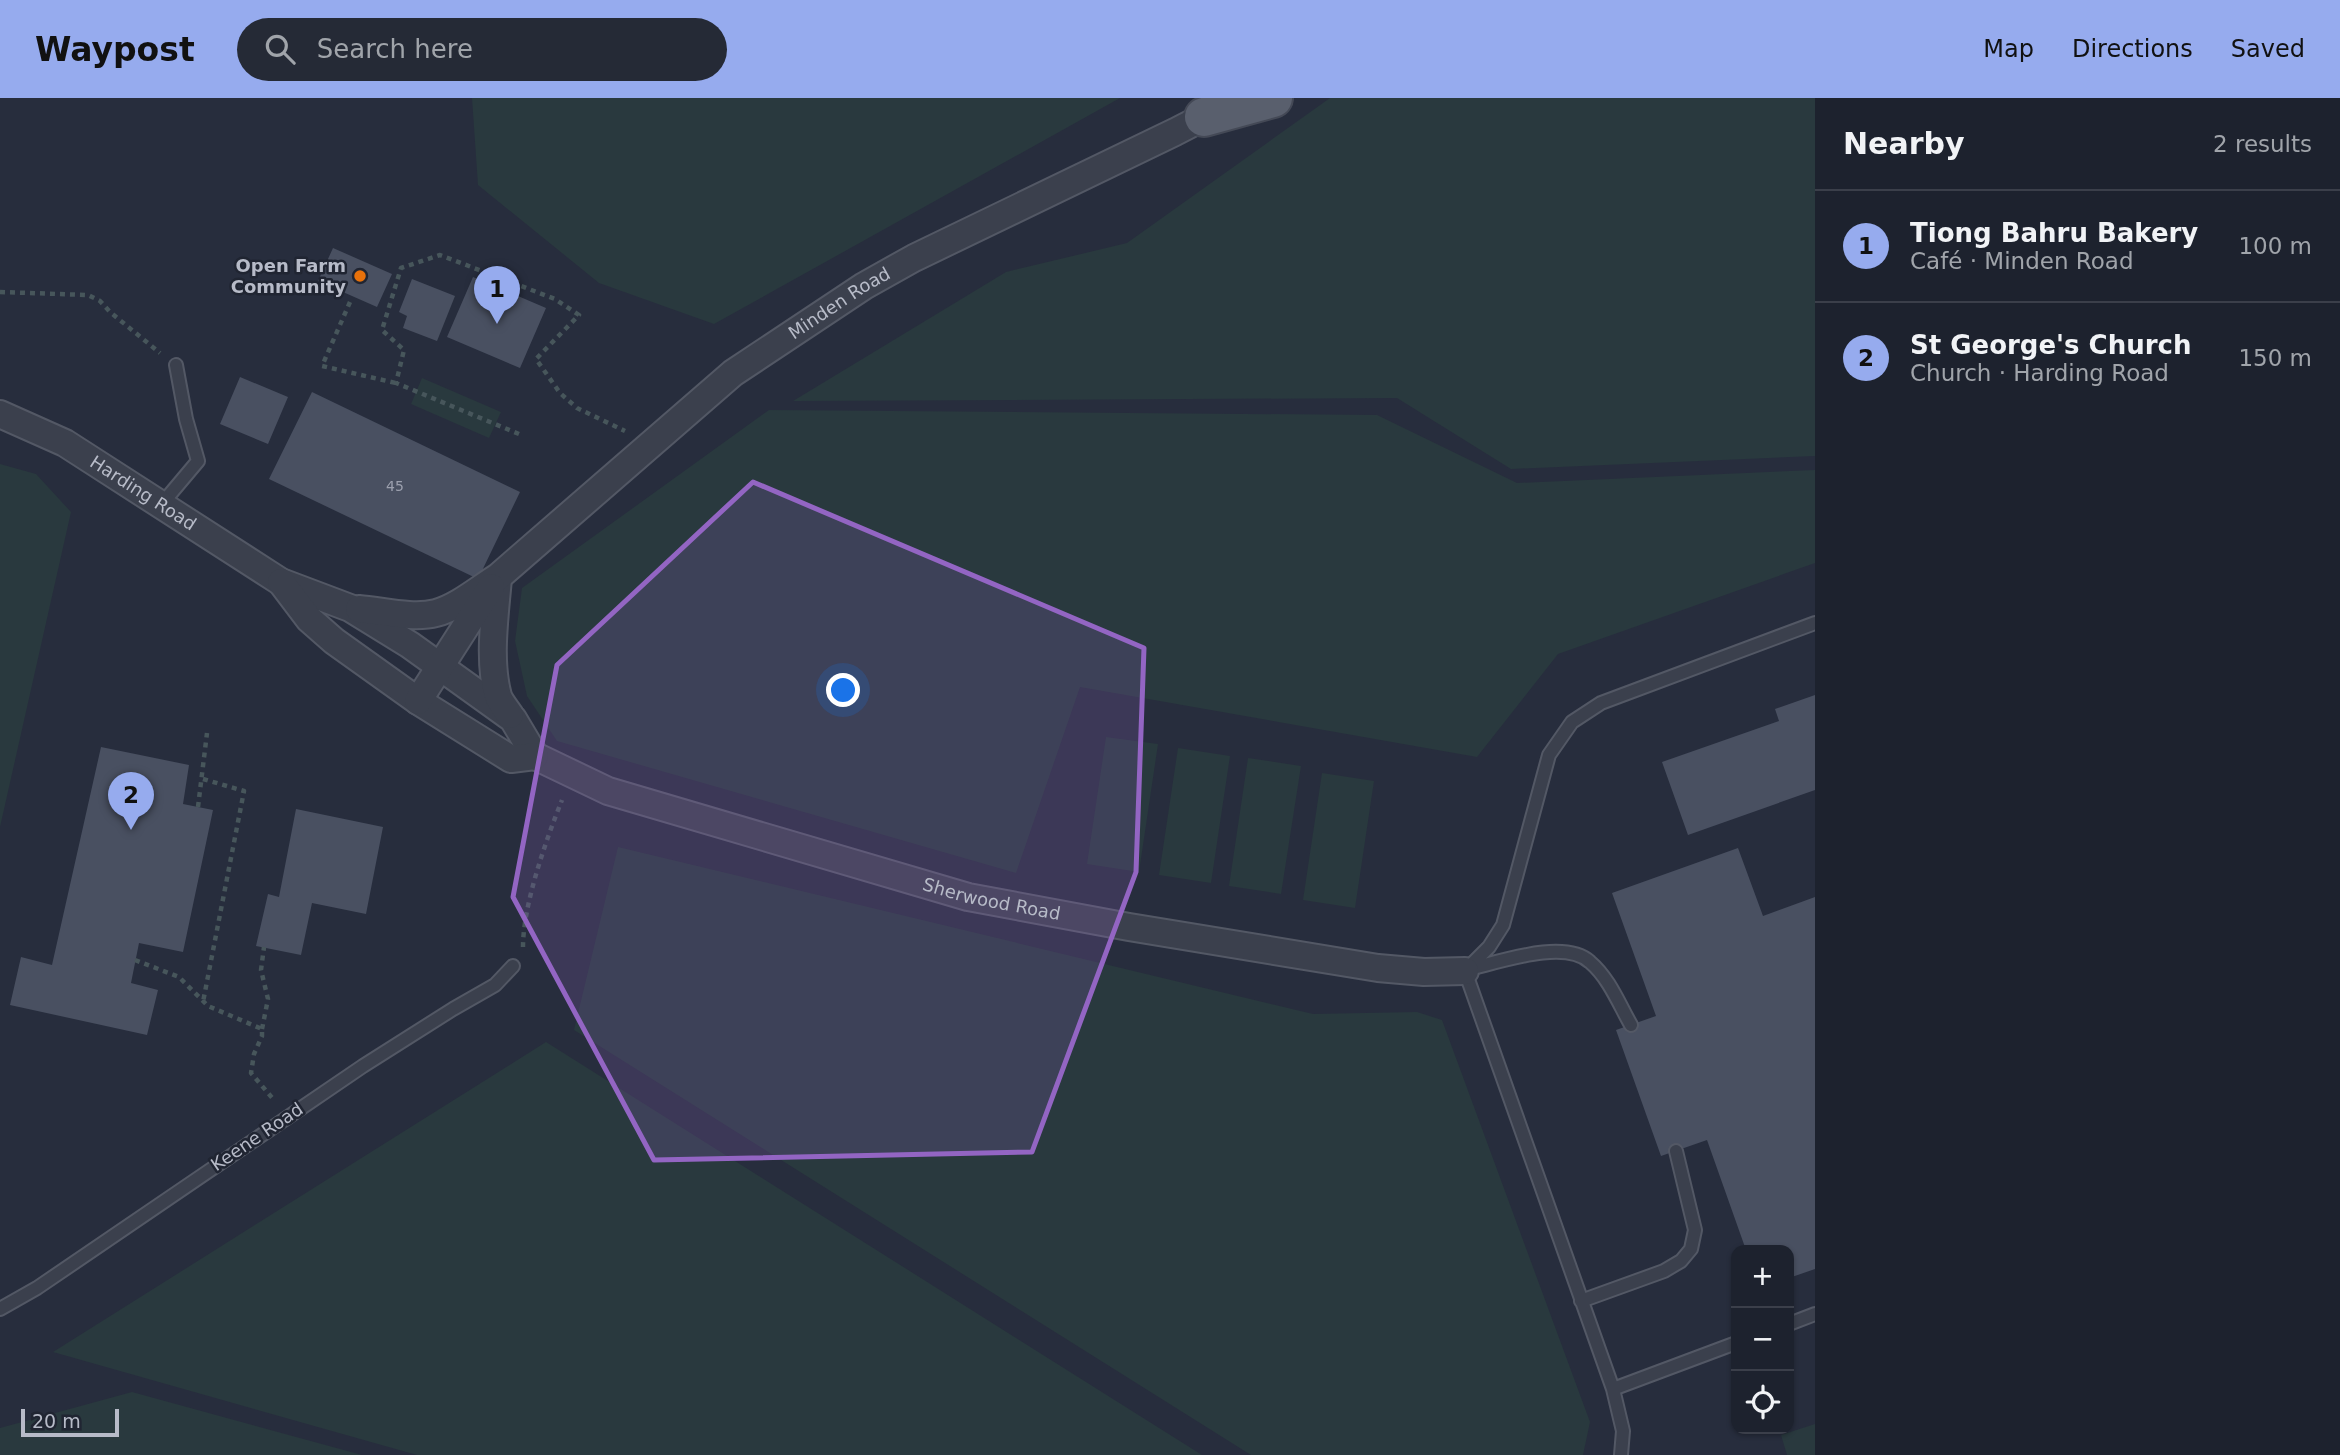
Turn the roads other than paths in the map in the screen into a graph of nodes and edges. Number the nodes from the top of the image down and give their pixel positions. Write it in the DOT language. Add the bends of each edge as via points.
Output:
graph roads {
  1 [pos="1273,98"];
  2 [pos="1201,111"];
  3 [pos="176,365"];
  4 [pos="0,414"];
  5 [pos="160,505"];
  6 [pos="498,577"];
  7 [pos="281,582"];
  8 [pos="351,608"];
  9 [pos="1815,623"];
  10 [pos="440,665"];
  11 [pos="418,701"];
  12 [pos="513,719"];
  13 [pos="535,756"];
  14 [pos="513,966"];
  15 [pos="1465,971"];
  16 [pos="1631,1025"];
  17 [pos="1676,1151"];
  18 [pos="1581,1301"];
  19 [pos="0,1309"];
  20 [pos="1815,1314"];
  21 [pos="1794,1322"];
  22 [pos="1731,1345"];
  23 [pos="1613,1390"];
  24 [pos="1621,1455"];
  1 -- 2 [label="main road"];
  2 -- 6 [label="street, Minden Road" via="853,293 733,373"];
  3 -- 5 [label="lane" via="198,461"];
  4 -- 5 [label="street, Harding Road" via="65,443"];
  5 -- 7 [label="street, Harding Road"];
  6 -- 8 [label="street, Minden Road" via="436,613"];
  6 -- 10 [label="street, Minden Road"];
  6 -- 12 [label="street" via="493,641 496,681 498,697"];
  7 -- 8 [label="street, Harding Road"];
  7 -- 11 [label="street, Harding Road" via="309,619 334,641"];
  8 -- 10 [label="street, Harding Road"];
  9 -- 15 [label="lane" via="1601,703 1572,722 1549,755 1503,925"];
  10 -- 11 [label="street, Minden Road"];
  10 -- 12 [label="street"];
  11 -- 13 [label="street, Sherwood Road" via="511,759"];
  12 -- 13 [label="street"];
  13 -- 15 [label="street, Sherwood Road" via="608,791 968,897 1378,968"];
  14 -- 19 [label="lane, Keene Road" via="495,985"];
  15 -- 16 [label="lane" via="1553,951 1574,952 1603,975"];
  15 -- 18 [label="lane"];
  17 -- 18 [label="lane" via="1695,1230 1691,1249 1664,1271"];
  18 -- 23 [label="lane"];
  20 -- 21 [label="lane"];
  22 -- 23 [label="lane"];
  23 -- 24 [label="lane" via="1623,1431"];
}
